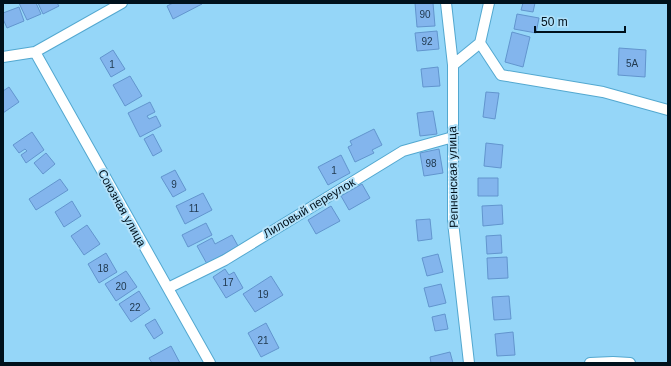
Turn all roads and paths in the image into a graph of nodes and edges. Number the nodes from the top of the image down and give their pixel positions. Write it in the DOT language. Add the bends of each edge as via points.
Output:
graph roads {
  1 [pos="122,3"];
  2 [pos="446,3"];
  3 [pos="489,3"];
  4 [pos="480,43"];
  5 [pos="35,52"];
  6 [pos="3,57"];
  7 [pos="453,65"];
  8 [pos="668,110"];
  9 [pos="453,137"];
  10 [pos="168,288"];
  11 [pos="210,363"];
  12 [pos="468,363"];
  13 [pos="590,363"];
  14 [pos="630,363"];
  1 -- 5 [label="street"];
  2 -- 7 [label="street, Репненская улица"];
  3 -- 4 [label="street"];
  4 -- 7 [label="street"];
  4 -- 8 [label="street" via="502,75 603,92"];
  5 -- 6 [label="street"];
  5 -- 10 [label="street, Союзная улица"];
  7 -- 9 [label="street, Репненская улица"];
  9 -- 10 [label="street, Лиловый переулок" via="403,151 225,260"];
  9 -- 12 [label="street, Репненская улица" via="453,222"];
  10 -- 11 [label="street, Союзная улица"];
  13 -- 14 [label="street"];
}
